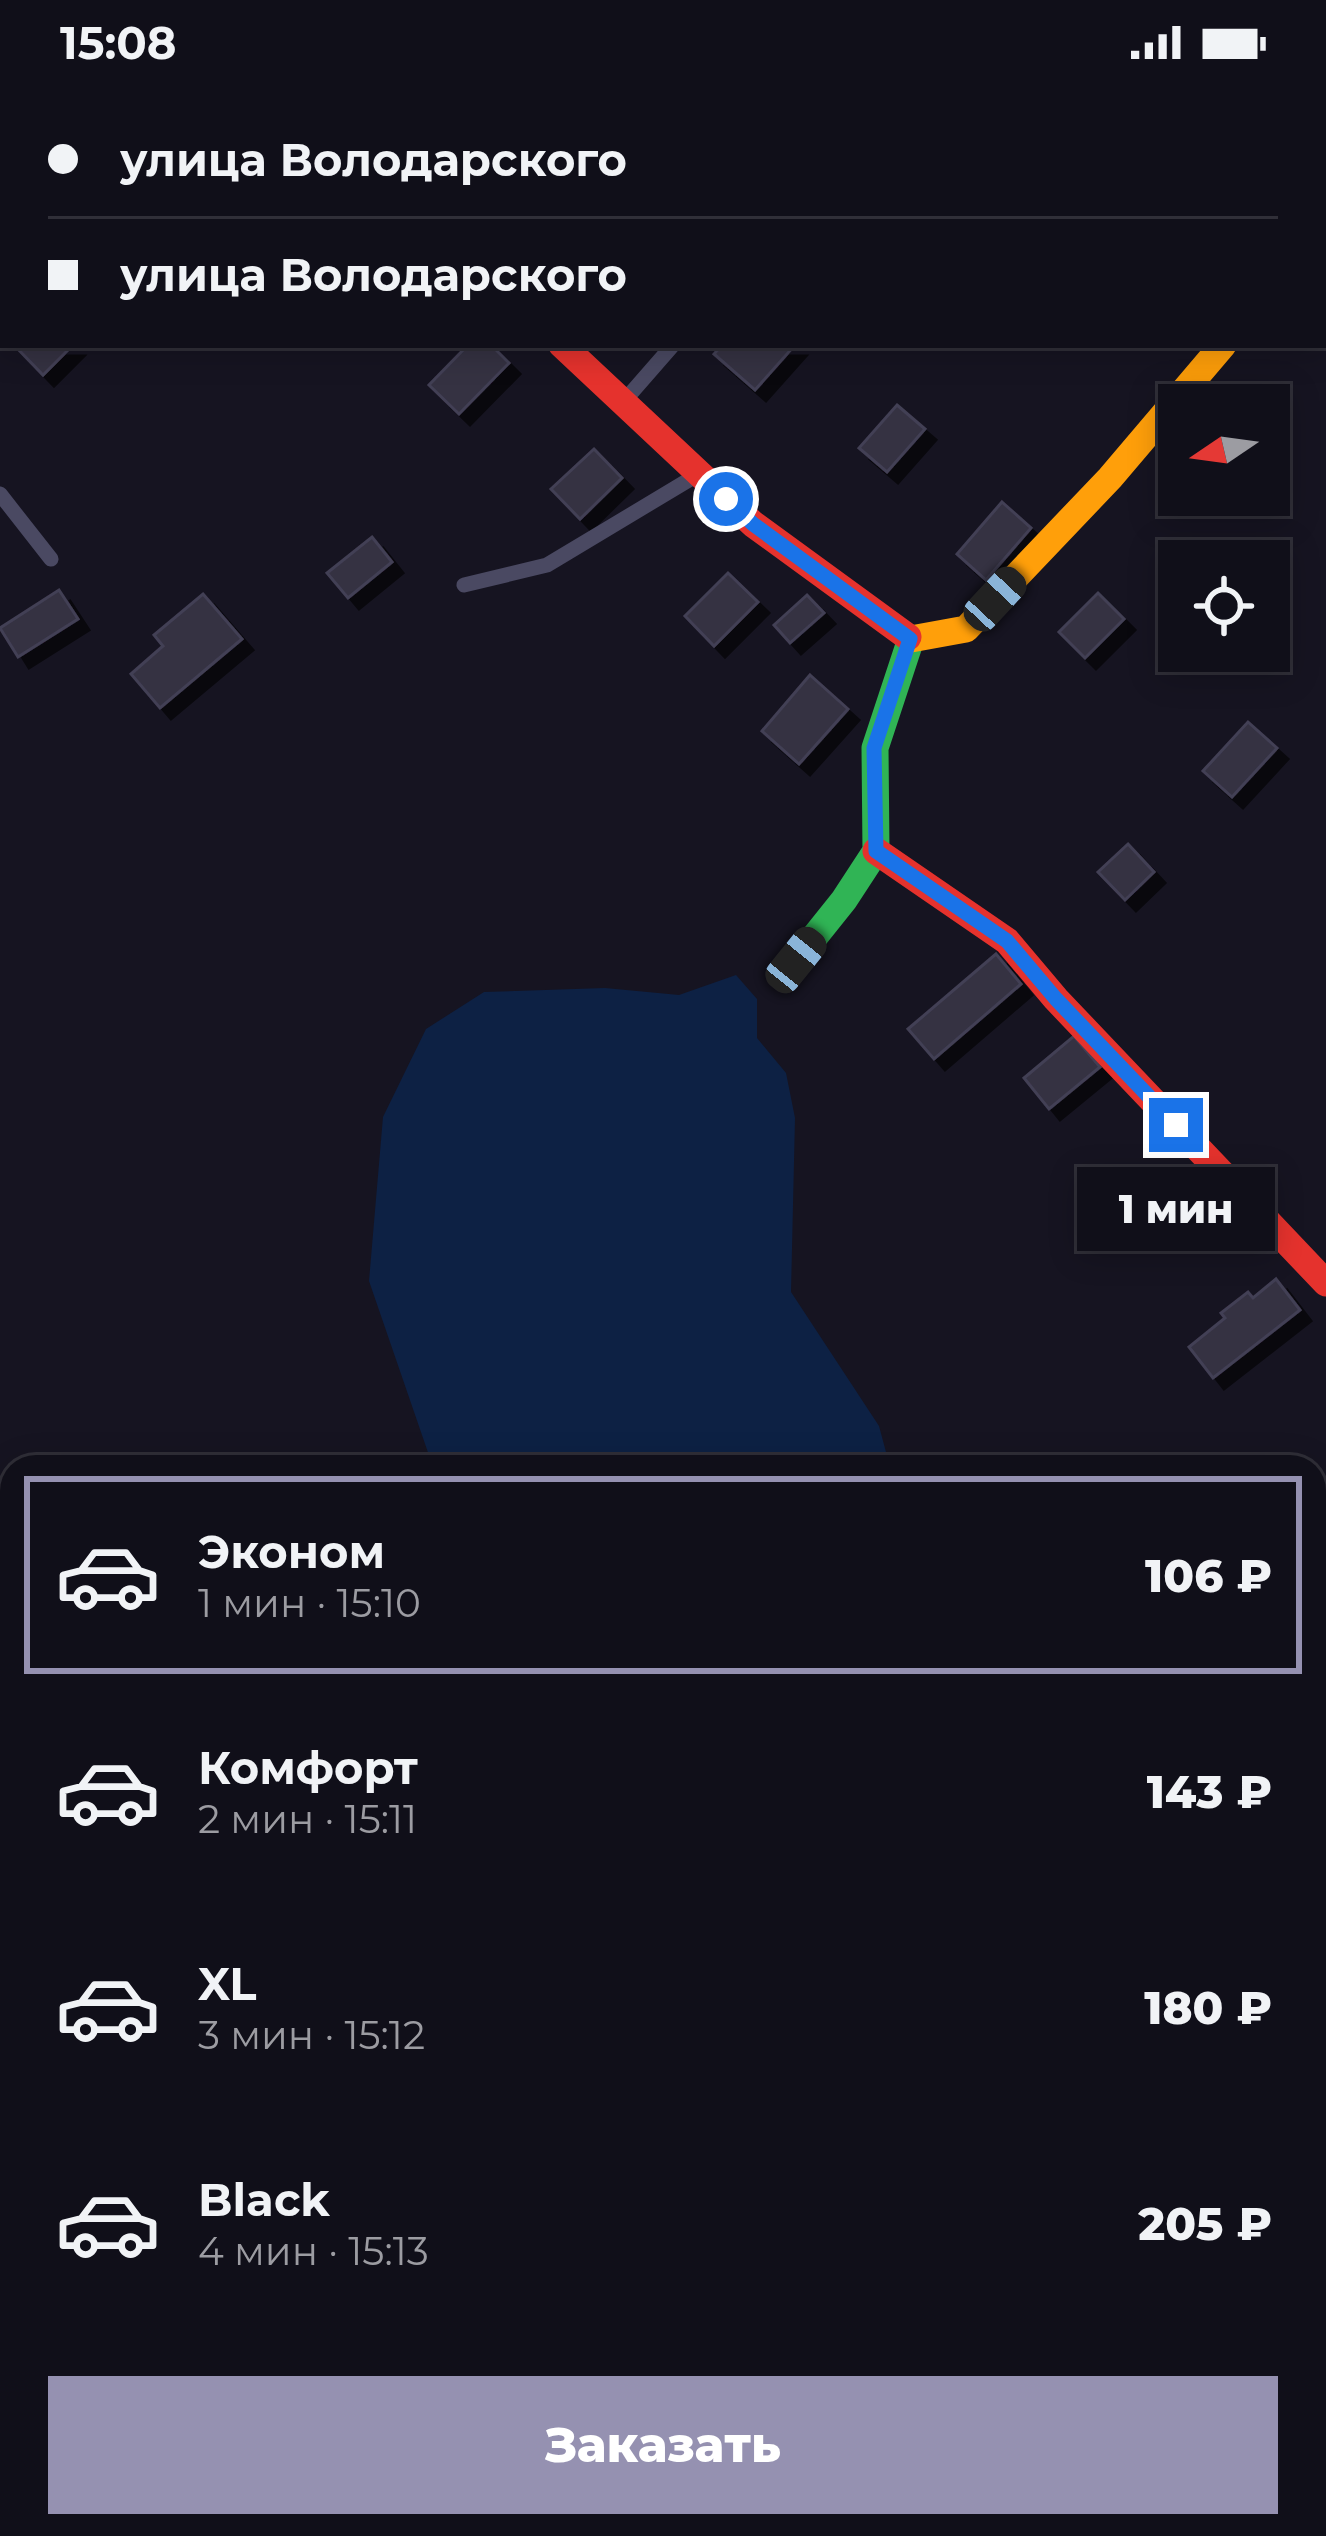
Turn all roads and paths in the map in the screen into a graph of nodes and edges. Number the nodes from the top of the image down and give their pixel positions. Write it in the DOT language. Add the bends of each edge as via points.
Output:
graph roads {
  1 [pos="565,348"];
  2 [pos="671,348"];
  3 [pos="1220,348"];
  4 [pos="623,402"];
  5 [pos="699,474"];
  6 [pos="0,494"];
  7 [pos="51,559"];
  8 [pos="464,585"];
  9 [pos="910,639"];
  10 [pos="876,851"];
  11 [pos="796,960"];
  12 [pos="1326,1282"];
  1 -- 4 [label="street"];
  2 -- 4 [label="lane"];
  3 -- 9 [label="street" via="966,629"];
  4 -- 5 [label="street"];
  5 -- 8 [label="lane" via="547,565"];
  5 -- 9 [label="street" via="753,524"];
  6 -- 7 [label="lane"];
  9 -- 10 [label="street" via="874,748"];
  10 -- 11 [label="street"];
  10 -- 12 [label="street" via="1007,941"];
}
